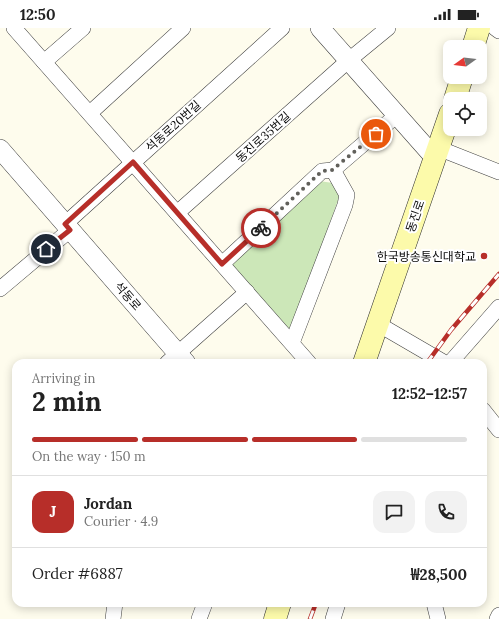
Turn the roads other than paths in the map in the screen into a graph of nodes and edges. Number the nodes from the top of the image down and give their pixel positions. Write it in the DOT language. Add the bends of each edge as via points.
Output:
graph roads {
  1 [pos="14,28"];
  2 [pos="83,28"];
  3 [pos="183,28"];
  4 [pos="282,28"];
  5 [pos="320,28"];
  6 [pos="388,28"];
  7 [pos="479,28"];
  8 [pos="495,28"];
  9 [pos="499,31"];
  10 [pos="475,40"];
  11 [pos="349,60"];
  12 [pos="44,62"];
  13 [pos="90,113"];
  14 [pos="397,115"];
  15 [pos="443,135"];
  16 [pos="0,150"];
  17 [pos="437,153"];
  18 [pos="133,162"];
  19 [pos="332,170"];
  20 [pos="499,172"];
  21 [pos="177,213"];
  22 [pos="67,227"];
  23 [pos="222,264"];
  24 [pos="0,289"];
  25 [pos="247,292"];
  26 [pos="499,307"];
  27 [pos="378,324"];
  28 [pos="292,344"];
  29 [pos="175,359"];
  30 [pos="177,359"];
  31 [pos="305,359"];
  32 [pos="365,359"];
  33 [pos="438,359"];
  34 [pos="454,359"];
  35 [pos="487,415"];
  36 [pos="499,430"];
  37 [pos="114,607"];
  38 [pos="204,607"];
  39 [pos="279,607"];
  40 [pos="338,607"];
  41 [pos="341,607"];
  42 [pos="435,607"];
  43 [pos="499,614"];
  44 [pos="113,619"];
  45 [pos="199,619"];
  46 [pos="275,619"];
  47 [pos="333,619"];
  48 [pos="344,619"];
  49 [pos="438,619"];
  50 [pos="497,619"];
  1 -- 12 [label="street"];
  2 -- 12 [label="street"];
  3 -- 13 [label="street"];
  4 -- 18 [label="street, 석동로20번길"];
  5 -- 11 [label="street"];
  6 -- 11 [label="street, 동진로35번길"];
  7 -- 10 [label="main road"];
  8 -- 9 [label="street"];
  11 -- 14 [label="street"];
  11 -- 21 [label="street, 동진로35번길"];
  12 -- 13 [label="street"];
  13 -- 18 [label="street"];
  14 -- 17 [label="street"];
  14 -- 19 [label="street"];
  15 -- 17 [label="main road, 동진로"];
  16 -- 22 [label="street, 석동로"];
  17 -- 20 [label="street"];
  17 -- 27 [label="main road, 동진로"];
  18 -- 21 [label="street"];
  18 -- 22 [label="street, 석동로20번길"];
  19 -- 23 [label="street" via="322,171"];
  19 -- 28 [label="street" via="347,194"];
  21 -- 23 [label="street"];
  22 -- 24 [label="street"];
  22 -- 29 [label="street, 석동로"];
  23 -- 25 [label="street"];
  25 -- 28 [label="street"];
  25 -- 30 [label="street"];
  26 -- 34 [label="street"];
  27 -- 32 [label="main road, 동진로"];
  27 -- 33 [label="street"];
  28 -- 31 [label="street"];
  35 -- 36 [label="street"];
  37 -- 44 [label="street"];
  38 -- 45 [label="street"];
  39 -- 46 [label="main road"];
  40 -- 47 [label="street"];
  41 -- 48 [label="street"];
  42 -- 49 [label="street"];
  43 -- 50 [label="street"];
}
